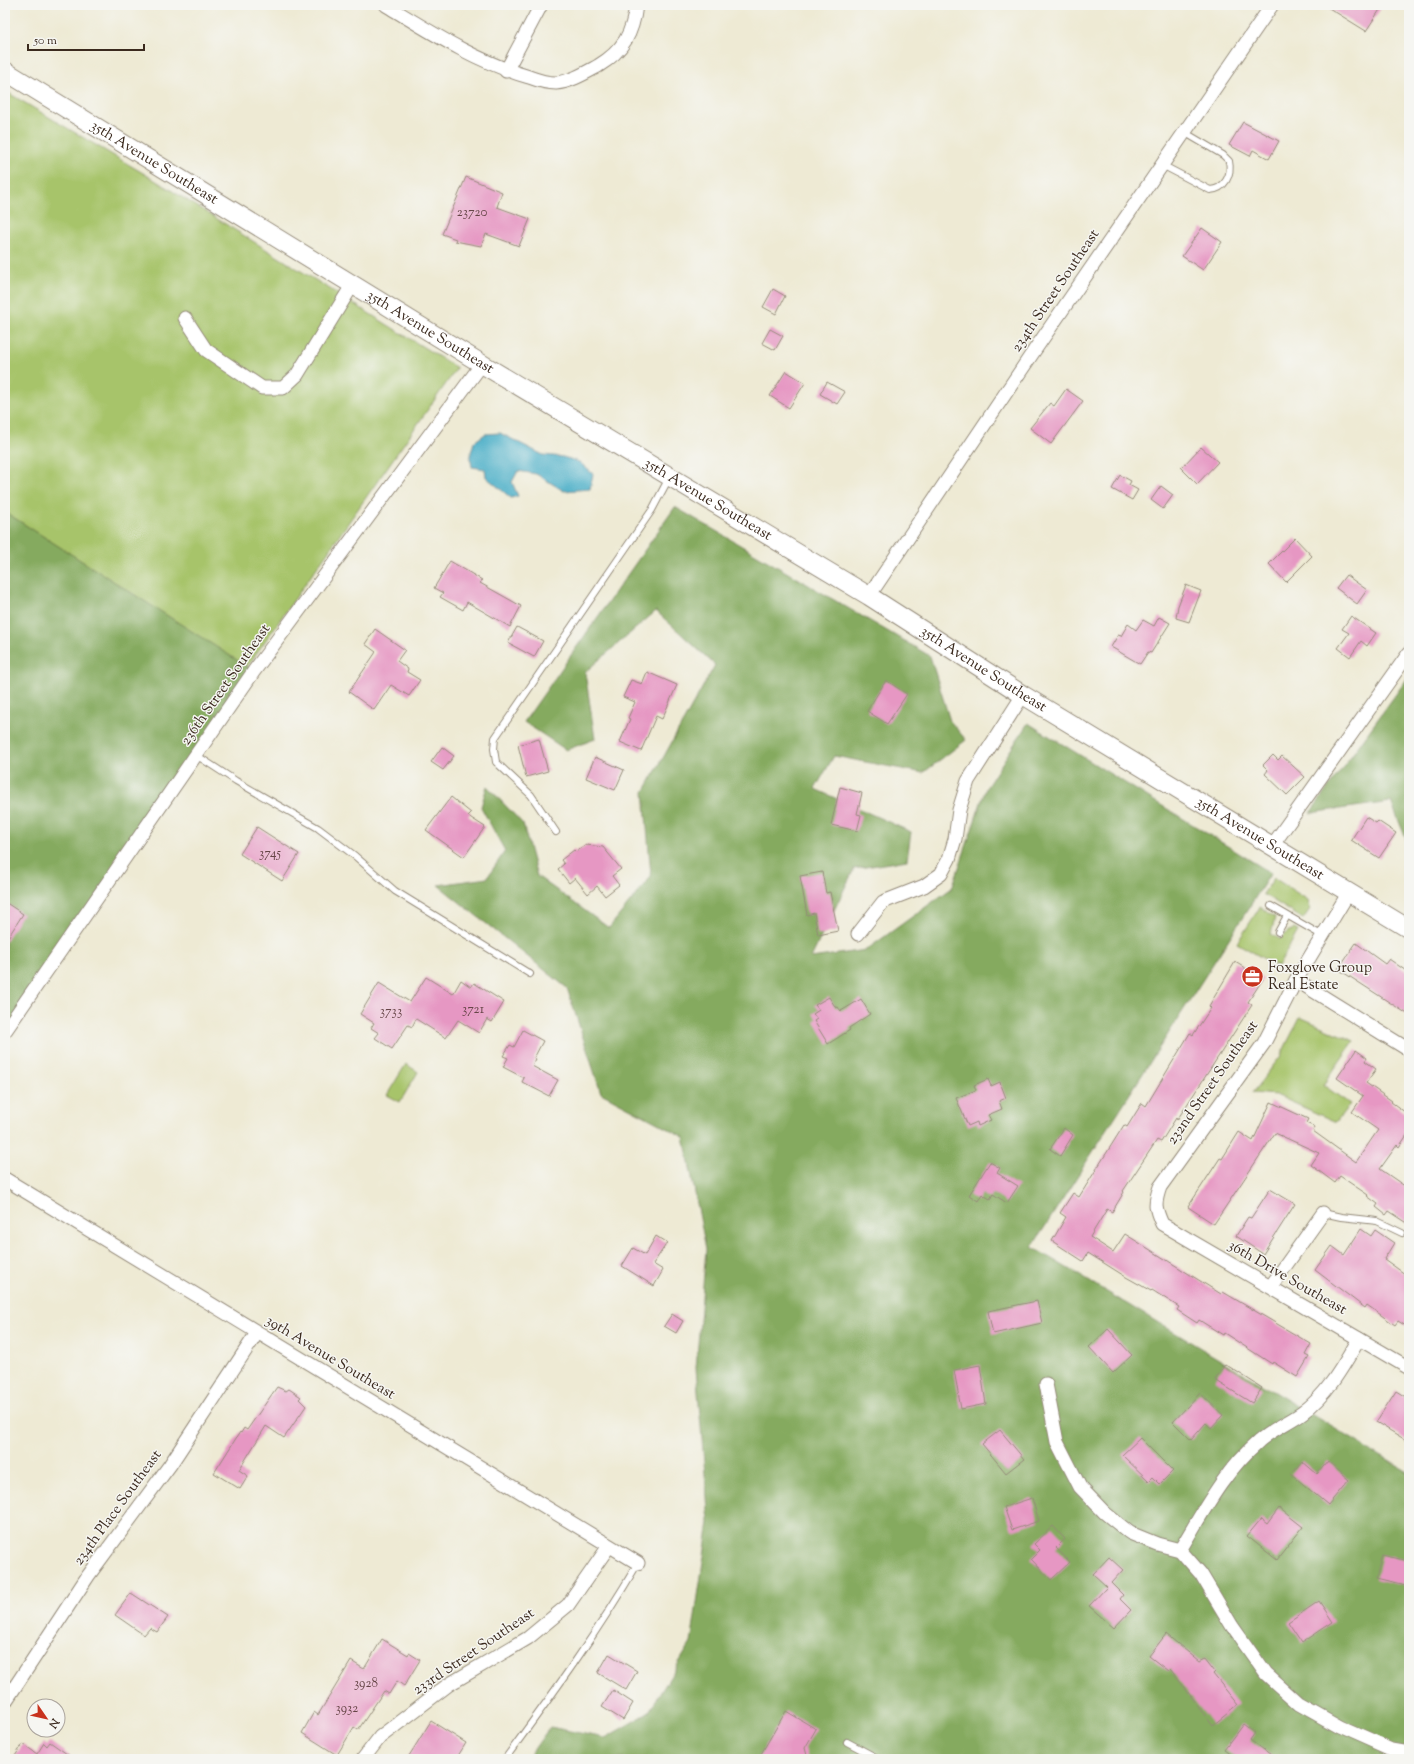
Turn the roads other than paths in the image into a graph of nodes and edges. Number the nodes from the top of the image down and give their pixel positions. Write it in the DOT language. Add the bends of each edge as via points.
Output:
graph roads {
  1 [pos="386,5"];
  2 [pos="541,5"];
  3 [pos="636,5"];
  4 [pos="1272,5"];
  5 [pos="5,71"];
  6 [pos="506,71"];
  7 [pos="1184,132"];
  8 [pos="1162,165"];
  9 [pos="353,284"];
  10 [pos="185,318"];
  11 [pos="482,364"];
  12 [pos="670,477"];
  13 [pos="869,596"];
  14 [pos="1409,653"];
  15 [pos="1023,695"];
  16 [pos="196,755"];
  17 [pos="556,832"];
  18 [pos="1272,846"];
  19 [pos="1349,892"];
  20 [pos="1271,906"];
  21 [pos="1287,916"];
  22 [pos="1409,929"];
  23 [pos="1278,932"];
  24 [pos="858,934"];
  25 [pos="1323,936"];
  26 [pos="530,974"];
  27 [pos="1296,980"];
  28 [pos="5,1031"];
  29 [pos="1409,1050"];
  30 [pos="5,1180"];
  31 [pos="1155,1209"];
  32 [pos="1322,1212"];
  33 [pos="1402,1233"];
  34 [pos="1271,1286"];
  35 [pos="257,1333"];
  36 [pos="1359,1339"];
  37 [pos="1409,1368"];
  38 [pos="1046,1384"];
  39 [pos="609,1546"];
  40 [pos="1180,1550"];
  41 [pos="638,1563"];
  42 [pos="5,1702"];
  43 [pos="847,1742"];
  44 [pos="1409,1753"];
  45 [pos="363,1759"];
  46 [pos="505,1759"];
  47 [pos="879,1759"];
  1 -- 6 [label="street" via="448,43"];
  2 -- 6 [label="street"];
  3 -- 6 [label="street" via="631,33 621,47 606,61 581,76 556,83"];
  4 -- 7 [label="street, 234th Street Southeast"];
  5 -- 9 [label="street, 35th Avenue Southeast"];
  7 -- 8 [label="street, 234th Street Southeast"];
  7 -- 8 [label="lane" via="1229,161 1230,173 1224,184 1210,190"];
  8 -- 13 [label="street, 234th Street Southeast"];
  9 -- 10 [label="street" via="297,375 283,388 262,388 206,350"];
  9 -- 11 [label="street, 35th Avenue Southeast"];
  11 -- 12 [label="street, 35th Avenue Southeast"];
  11 -- 16 [label="street, 236th Street Southeast" via="254,671"];
  12 -- 13 [label="street, 35th Avenue Southeast"];
  12 -- 17 [label="lane" via="652,510 495,738 496,762 530,795"];
  13 -- 15 [label="street, 35th Avenue Southeast"];
  14 -- 18 [label="street"];
  15 -- 18 [label="street, 35th Avenue Southeast"];
  15 -- 24 [label="street" via="968,781 959,810 956,839 941,874 924,886 883,902"];
  16 -- 26 [label="lane" via="318,828 395,891"];
  16 -- 28 [label="street, 236th Street Southeast"];
  18 -- 19 [label="street, 35th Avenue Southeast"];
  19 -- 22 [label="street, 35th Avenue Southeast"];
  19 -- 25 [label="street, 232nd Street Southeast"];
  20 -- 21 [label="lane"];
  21 -- 23 [label="lane"];
  21 -- 25 [label="lane"];
  25 -- 27 [label="street, 232nd Street Southeast"];
  27 -- 29 [label="street"];
  27 -- 31 [label="street, 232nd Street Southeast" via="1264,1043 1160,1187"];
  30 -- 35 [label="street, 39th Avenue Southeast"];
  31 -- 34 [label="street, 36th Drive Southeast" via="1162,1224"];
  32 -- 33 [label="lane" via="1377,1221"];
  32 -- 34 [label="street"];
  34 -- 36 [label="street, 36th Drive Southeast"];
  35 -- 39 [label="street, 39th Avenue Southeast"];
  35 -- 42 [label="street, 234th Place Southeast" via="170,1465 88,1576"];
  36 -- 37 [label="street, 36th Drive Southeast"];
  36 -- 40 [label="street" via="1336,1379 1316,1402 1259,1441 1221,1482"];
  38 -- 40 [label="street" via="1057,1442 1080,1487 1105,1513 1130,1533"];
  39 -- 41 [label="street, 39th Avenue Southeast"];
  39 -- 45 [label="street, 233rd Street Southeast" via="568,1605 528,1638 448,1686 380,1737"];
  40 -- 44 [label="street" via="1201,1574 1232,1626 1266,1674 1299,1704 1340,1727 1392,1750"];
  41 -- 46 [label="lane" via="612,1608 566,1676"];
  43 -- 47 [label="lane"];
}
